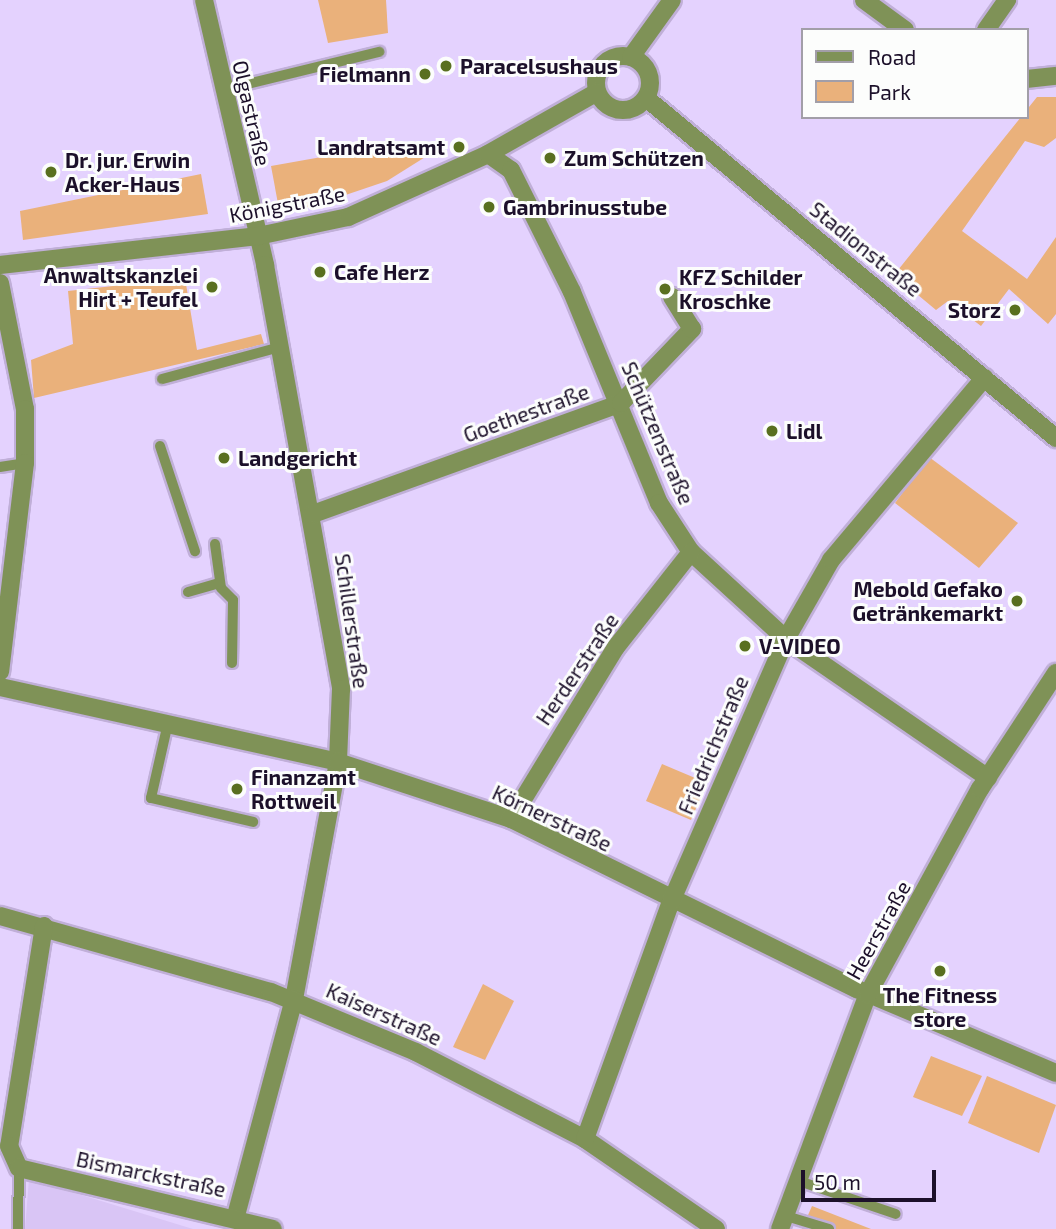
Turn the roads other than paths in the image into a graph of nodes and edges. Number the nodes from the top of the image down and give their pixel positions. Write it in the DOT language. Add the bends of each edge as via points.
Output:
graph roads {
  1 [pos="204,0"];
  2 [pos="672,0"];
  3 [pos="864,0"];
  4 [pos="1007,0"];
  5 [pos="902,28"];
  6 [pos="987,28"];
  7 [pos="379,52"];
  8 [pos="631,57"];
  9 [pos="1056,76"];
  10 [pos="1028,79"];
  11 [pos="223,90"];
  12 [pos="597,92"];
  13 [pos="646,97"];
  14 [pos="488,154"];
  15 [pos="258,236"];
  16 [pos="0,265"];
  17 [pos="0,283"];
  18 [pos="672,297"];
  19 [pos="280,347"];
  20 [pos="984,378"];
  21 [pos="162,379"];
  22 [pos="621,403"];
  23 [pos="1056,438"];
  24 [pos="160,446"];
  25 [pos="25,463"];
  26 [pos="0,467"];
  27 [pos="313,513"];
  28 [pos="215,544"];
  29 [pos="195,551"];
  30 [pos="691,552"];
  31 [pos="220,583"];
  32 [pos="188,592"];
  33 [pos="786,639"];
  34 [pos="232,663"];
  35 [pos="0,672"];
  36 [pos="1056,673"];
  37 [pos="0,687"];
  38 [pos="168,723"];
  39 [pos="338,762"];
  40 [pos="988,778"];
  41 [pos="511,819"];
  42 [pos="253,822"];
  43 [pos="671,902"];
  44 [pos="0,916"];
  45 [pos="44,926"];
  46 [pos="868,994"];
  47 [pos="294,999"];
  48 [pos="1056,1073"];
  49 [pos="585,1139"];
  50 [pos="19,1168"];
  51 [pos="799,1181"];
  52 [pos="896,1214"];
  53 [pos="236,1216"];
  54 [pos="783,1223"];
  55 [pos="18,1229"];
  56 [pos="273,1229"];
  57 [pos="716,1229"];
  58 [pos="828,1229"];
  1 -- 11 [label="street, Olgastraße"];
  2 -- 8 [label="street"];
  3 -- 5 [label="street"];
  4 -- 6 [label="street"];
  7 -- 11 [label="lane"];
  8 -- 12 [label="street" via="614,57 600,67"];
  8 -- 13 [label="street" via="648,74"];
  9 -- 10 [label="street"];
  11 -- 15 [label="street, Olgastraße"];
  12 -- 13 [label="street" via="608,106 624,110"];
  12 -- 14 [label="street, Königstraße"];
  13 -- 20 [label="street, Stadionstraße"];
  14 -- 15 [label="street, Königstraße" via="348,217"];
  14 -- 22 [label="street, Schützenstraße" via="511,170"];
  15 -- 16 [label="street, Königstraße"];
  15 -- 19 [label="street, Schillerstraße"];
  17 -- 25 [label="street" via="25,409"];
  18 -- 22 [label="street, Goethestraße" via="692,329"];
  19 -- 21 [label="lane"];
  19 -- 27 [label="street, Schillerstraße"];
  20 -- 23 [label="street, Stadionstraße"];
  20 -- 33 [label="street, Friedrichstraße" via="831,560"];
  22 -- 27 [label="street, Goethestraße"];
  22 -- 30 [label="street, Schützenstraße" via="659,503"];
  24 -- 29 [label="lane"];
  25 -- 26 [label="lane"];
  25 -- 35 [label="street"];
  27 -- 39 [label="street, Schillerstraße" via="341,689"];
  28 -- 31 [label="lane"];
  30 -- 33 [label="street, Schützenstraße"];
  30 -- 41 [label="street, Herderstraße" via="616,647"];
  31 -- 32 [label="lane"];
  31 -- 34 [label="lane" via="233,600"];
  33 -- 40 [label="street, Schützenstraße"];
  33 -- 43 [label="street, Friedrichstraße"];
  36 -- 40 [label="street, Heerstraße"];
  37 -- 38 [label="street, Körnerstraße"];
  38 -- 39 [label="street, Körnerstraße"];
  38 -- 42 [label="lane" via="151,798"];
  39 -- 41 [label="street, Körnerstraße"];
  39 -- 47 [label="street, Schillerstraße"];
  40 -- 46 [label="street, Heerstraße"];
  41 -- 43 [label="street, Körnerstraße"];
  43 -- 46 [label="street, Körnerstraße"];
  43 -- 49 [label="street, Friedrichstraße"];
  44 -- 45 [label="street, Kaiserstraße"];
  45 -- 47 [label="street, Kaiserstraße"];
  45 -- 50 [label="street" via="9,1146"];
  46 -- 48 [label="street, Körnerstraße"];
  46 -- 51 [label="street, Heerstraße"];
  47 -- 49 [label="street, Kaiserstraße" via="416,1052"];
  47 -- 53 [label="street, Schillerstraße"];
  49 -- 57 [label="street, Kaiserstraße"];
  50 -- 53 [label="street, Bismarckstraße"];
  50 -- 55 [label="lane"];
  51 -- 52 [label="lane"];
  51 -- 54 [label="street, Heerstraße"];
  53 -- 56 [label="street, Bismarckstraße"];
  54 -- 58 [label="lane"];
}
